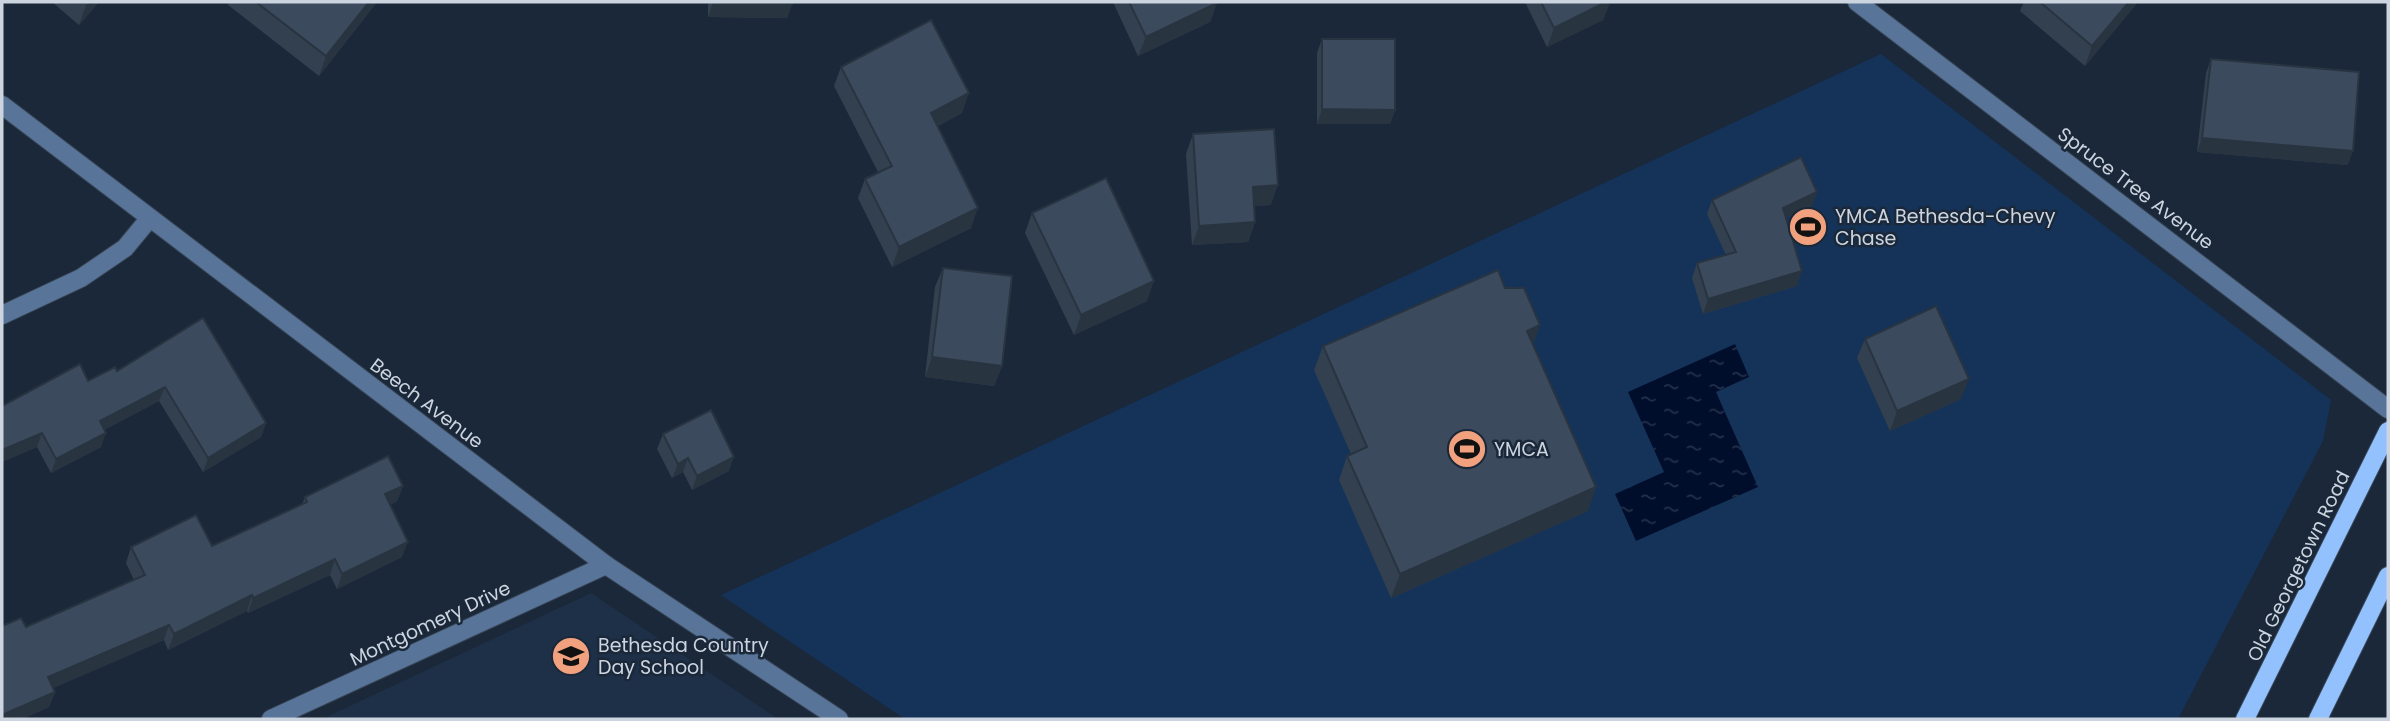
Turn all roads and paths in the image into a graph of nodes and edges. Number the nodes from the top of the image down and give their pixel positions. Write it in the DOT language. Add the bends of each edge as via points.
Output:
graph roads {
  1 [pos="1857,2"];
  2 [pos="2,105"];
  3 [pos="149,219"];
  4 [pos="2,315"];
  5 [pos="2388,409"];
  6 [pos="2388,431"];
  7 [pos="606,565"];
  8 [pos="2388,576"];
  9 [pos="271,719"];
  10 [pos="839,719"];
  11 [pos="2245,719"];
  12 [pos="2318,719"];
  1 -- 5 [label="street, Spruce Tree Avenue"];
  2 -- 3 [label="street, Beech Avenue"];
  3 -- 4 [label="street" via="125,248 81,278"];
  3 -- 7 [label="street, Beech Avenue"];
  6 -- 11 [label="main road, Old Georgetown Road"];
  7 -- 9 [label="street, Montgomery Drive"];
  7 -- 10 [label="street, Beech Avenue"];
  8 -- 12 [label="main road"];
}
